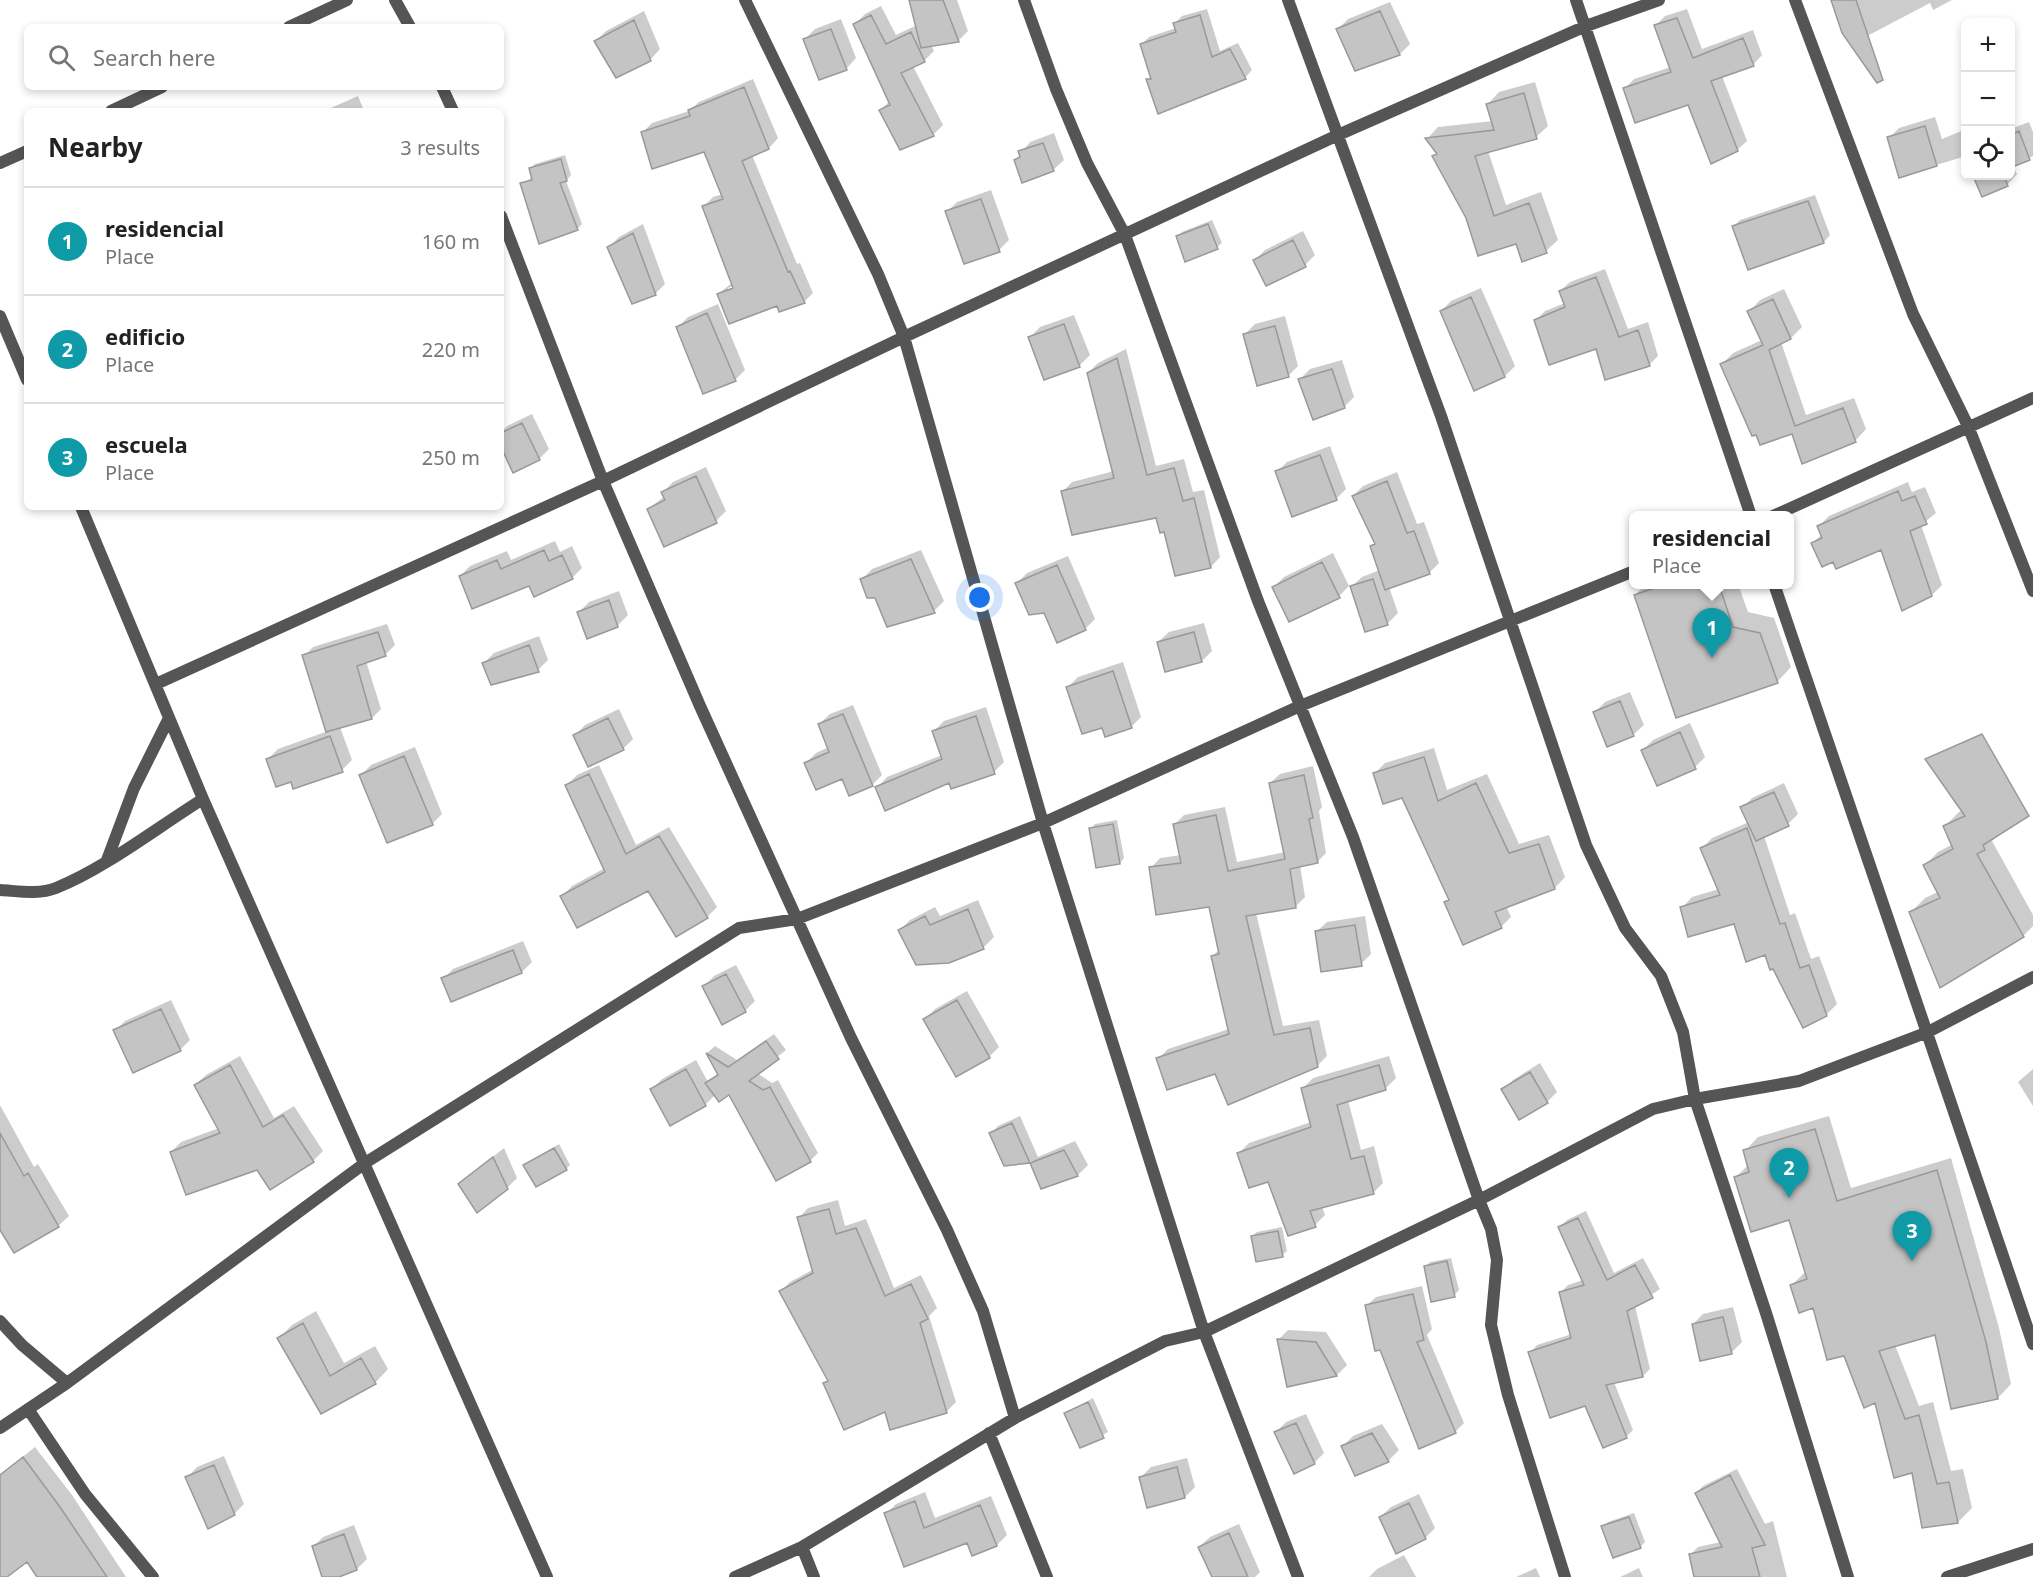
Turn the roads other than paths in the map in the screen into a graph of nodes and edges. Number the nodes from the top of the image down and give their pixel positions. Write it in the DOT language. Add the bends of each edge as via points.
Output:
graph roads {
  1 [pos="347,0"];
  2 [pos="395,0"];
  3 [pos="745,0"];
  4 [pos="1024,0"];
  5 [pos="1288,0"];
  6 [pos="1576,0"];
  7 [pos="1659,0"];
  8 [pos="1795,0"];
  9 [pos="295,24"];
  10 [pos="408,24"];
  11 [pos="1586,26"];
  12 [pos="156,90"];
  13 [pos="443,90"];
  14 [pos="117,108"];
  15 [pos="452,108"];
  16 [pos="1338,135"];
  17 [pos="24,152"];
  18 [pos="0,164"];
  19 [pos="504,224"];
  20 [pos="1125,235"];
  21 [pos="0,316"];
  22 [pos="904,337"];
  23 [pos="24,373"];
  24 [pos="2033,398"];
  25 [pos="1968,426"];
  26 [pos="603,481"];
  27 [pos="82,510"];
  28 [pos="1749,511"];
  29 [pos="1784,511"];
  30 [pos="1629,573"];
  31 [pos="1775,589"];
  32 [pos="2033,591"];
  33 [pos="1508,621"];
  34 [pos="156,684"];
  35 [pos="1300,706"];
  36 [pos="170,718"];
  37 [pos="203,799"];
  38 [pos="1043,823"];
  39 [pos="107,860"];
  40 [pos="0,890"];
  41 [pos="797,919"];
  42 [pos="2033,977"];
  43 [pos="1928,1032"];
  44 [pos="1695,1099"];
  45 [pos="365,1163"];
  46 [pos="1479,1200"];
  47 [pos="0,1321"];
  48 [pos="1204,1332"];
  49 [pos="2033,1344"];
  50 [pos="67,1383"];
  51 [pos="28,1409"];
  52 [pos="1015,1418"];
  53 [pos="0,1428"];
  54 [pos="989,1434"];
  55 [pos="802,1547"];
  56 [pos="2033,1549"];
  57 [pos="153,1577"];
  58 [pos="547,1577"];
  59 [pos="735,1577"];
  60 [pos="814,1577"];
  61 [pos="1047,1577"];
  62 [pos="1298,1577"];
  63 [pos="1565,1577"];
  64 [pos="1848,1577"];
  65 [pos="1947,1577"];
  1 -- 9 [label="street"];
  2 -- 10 [label="street"];
  3 -- 22 [label="street" via="878,274"];
  4 -- 20 [label="street" via="1087,163"];
  5 -- 16 [label="street"];
  6 -- 11 [label="street"];
  7 -- 11 [label="street"];
  8 -- 25 [label="street" via="1913,314"];
  11 -- 16 [label="street"];
  11 -- 28 [label="street"];
  12 -- 14 [label="street"];
  13 -- 15 [label="street"];
  16 -- 20 [label="street"];
  16 -- 33 [label="street" via="1441,416"];
  17 -- 18 [label="street"];
  19 -- 26 [label="street"];
  20 -- 22 [label="street"];
  20 -- 35 [label="street"];
  21 -- 23 [label="street"];
  22 -- 26 [label="street"];
  22 -- 38 [label="street"];
  24 -- 25 [label="street"];
  25 -- 29 [label="street"];
  25 -- 32 [label="street"];
  26 -- 34 [label="street"];
  26 -- 41 [label="street"];
  27 -- 34 [label="street"];
  30 -- 33 [label="street"];
  31 -- 43 [label="street"];
  33 -- 35 [label="street"];
  33 -- 44 [label="street" via="1586,845 1625,928 1661,976 1683,1032"];
  34 -- 36 [label="street"];
  35 -- 38 [label="street"];
  35 -- 46 [label="street" via="1356,848"];
  36 -- 37 [label="street"];
  36 -- 39 [label="street" via="134,788"];
  37 -- 39 [label="street"];
  37 -- 45 [label="street"];
  38 -- 41 [label="street"];
  38 -- 48 [label="street"];
  39 -- 40 [label="street" via="55,889"];
  41 -- 45 [label="street" via="739,928"];
  41 -- 52 [label="street" via="983,1311"];
  42 -- 43 [label="street"];
  43 -- 44 [label="street" via="1799,1082"];
  43 -- 49 [label="street"];
  44 -- 46 [label="street" via="1653,1109"];
  44 -- 64 [label="street"];
  45 -- 50 [label="street"];
  45 -- 58 [label="street"];
  46 -- 48 [label="street"];
  46 -- 63 [label="street" via="1491,1229 1497,1260 1491,1325 1508,1395"];
  47 -- 50 [label="street"];
  48 -- 52 [label="street" via="1166,1341"];
  48 -- 62 [label="street"];
  50 -- 51 [label="street"];
  51 -- 53 [label="street"];
  51 -- 57 [label="street" via="85,1494"];
  52 -- 54 [label="street"];
  54 -- 55 [label="street"];
  54 -- 61 [label="street"];
  55 -- 59 [label="street"];
  55 -- 60 [label="street"];
  56 -- 65 [label="street"];
}
